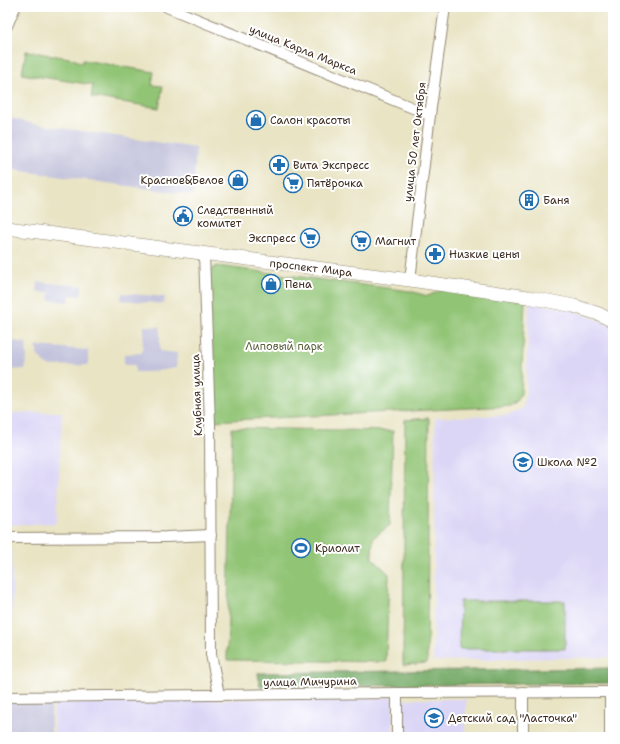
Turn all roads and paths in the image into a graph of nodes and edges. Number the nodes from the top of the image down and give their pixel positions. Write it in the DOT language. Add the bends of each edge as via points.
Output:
graph roads {
  1 [pos="15,7"];
  2 [pos="167,7"];
  3 [pos="445,7"];
  4 [pos="7,26"];
  5 [pos="430,116"];
  6 [pos="7,228"];
  7 [pos="204,254"];
  8 [pos="410,280"];
  9 [pos="613,321"];
  10 [pos="211,535"];
  11 [pos="7,538"];
  12 [pos="523,692"];
  13 [pos="611,692"];
  14 [pos="397,693"];
  15 [pos="219,695"];
  16 [pos="7,697"];
  17 [pos="397,737"];
  18 [pos="523,737"];
  19 [pos="610,737"];
  1 -- 4 [label="street"];
  2 -- 5 [label="street, улица Карла Маркса"];
  3 -- 5 [label="street, улица 50 лет Октября"];
  5 -- 8 [label="street, улица 50 лет Октября"];
  6 -- 7 [label="main road, проспект Мира"];
  7 -- 8 [label="main road, проспект Мира"];
  7 -- 10 [label="street, Клубная улица"];
  8 -- 9 [label="main road, проспект Мира" via="568,305"];
  10 -- 11 [label="street"];
  10 -- 15 [label="street, Клубная улица" via="212,654"];
  12 -- 13 [label="street, улица Мичурина"];
  12 -- 14 [label="street, улица Мичурина"];
  12 -- 18 [label="street"];
  13 -- 19 [label="street"];
  14 -- 15 [label="street, улица Мичурина"];
  14 -- 17 [label="street"];
  15 -- 16 [label="street, улица Мичурина"];
}
